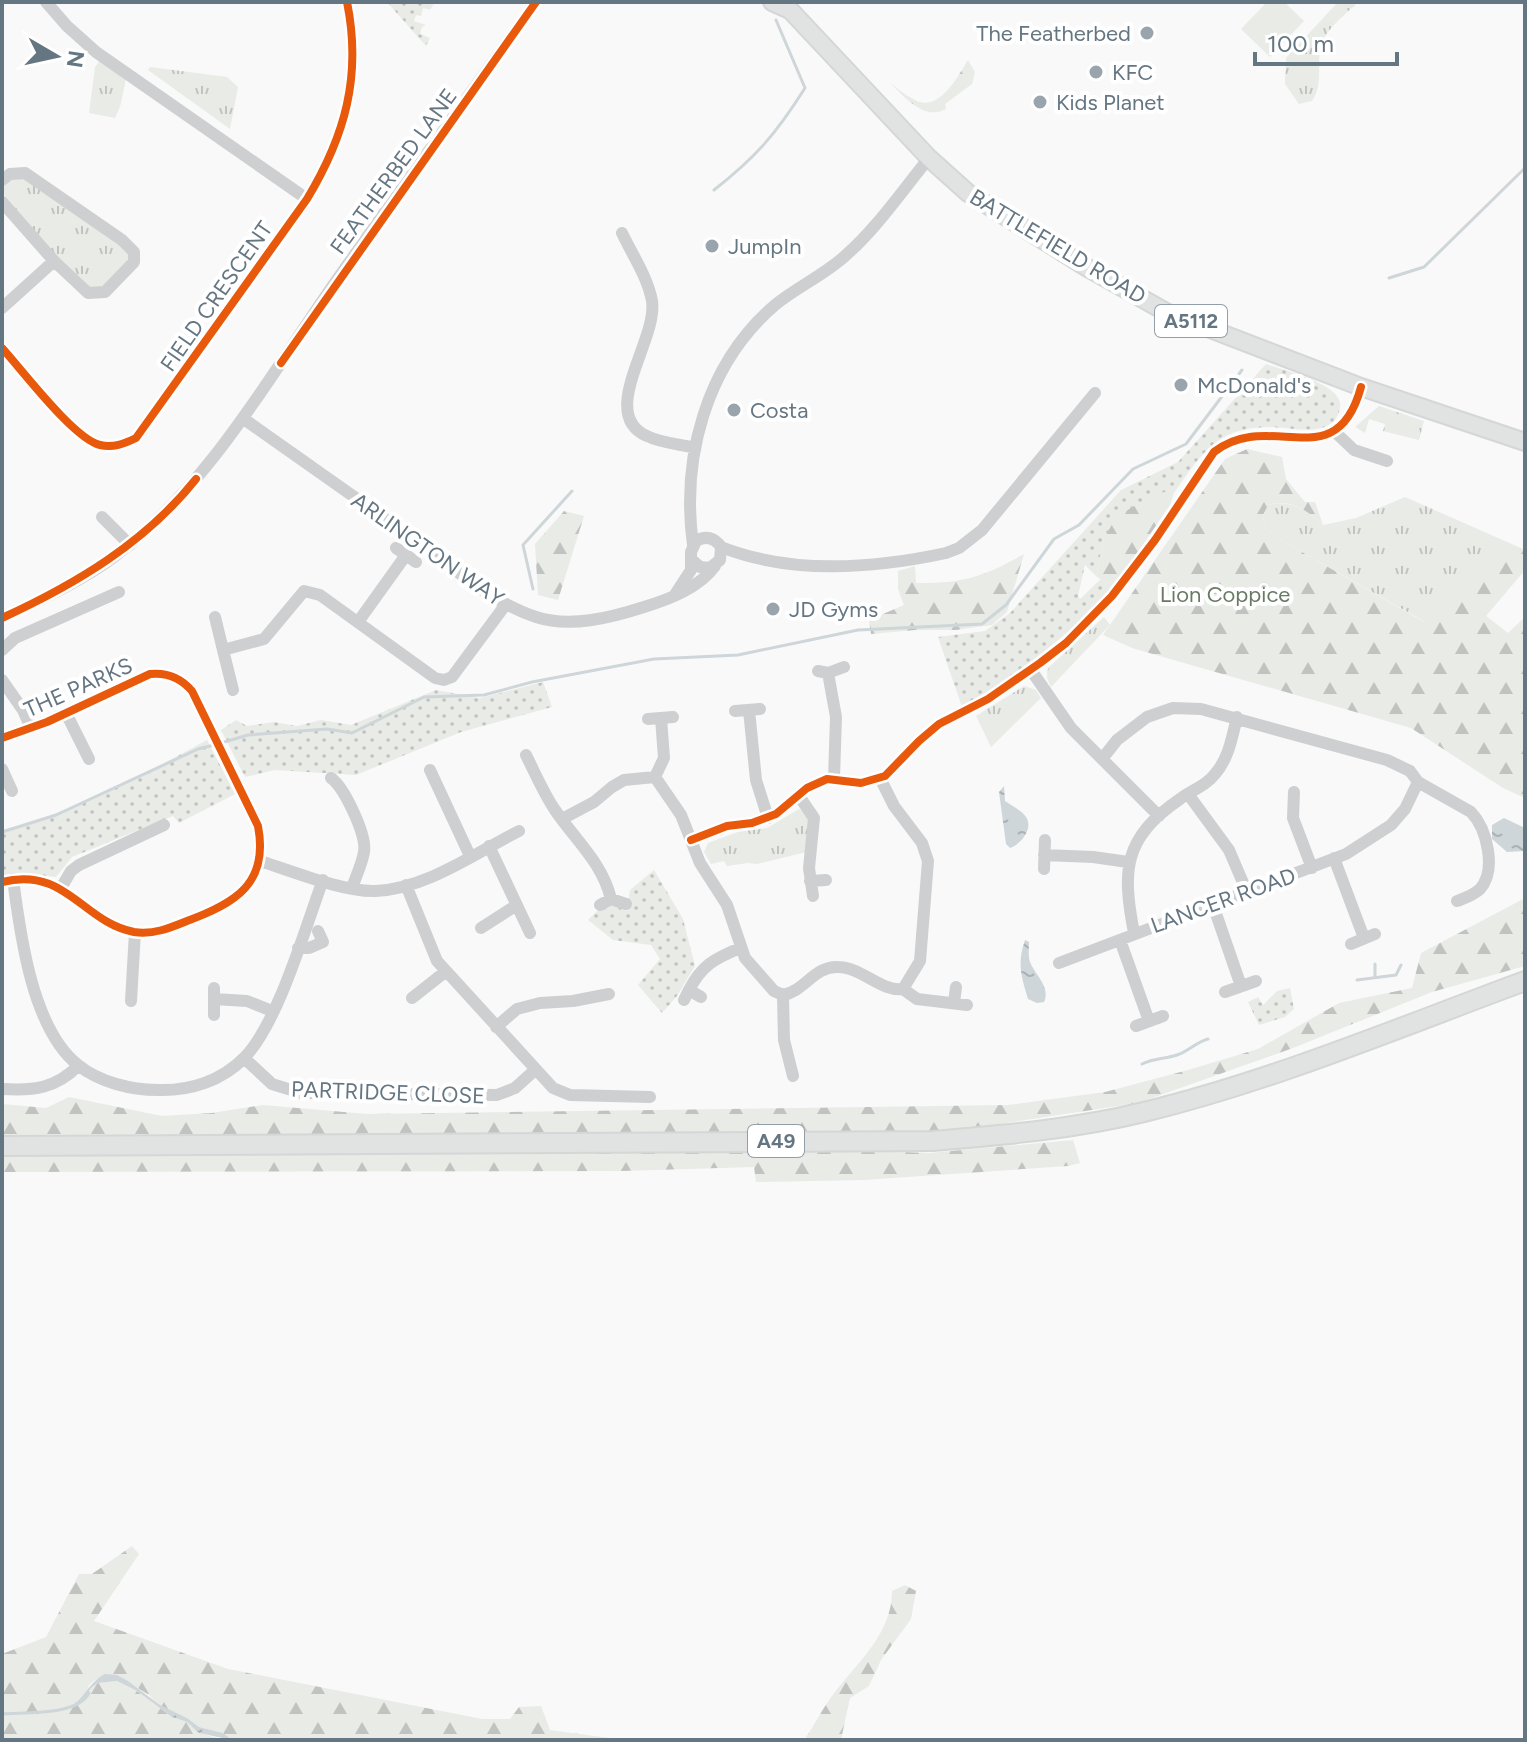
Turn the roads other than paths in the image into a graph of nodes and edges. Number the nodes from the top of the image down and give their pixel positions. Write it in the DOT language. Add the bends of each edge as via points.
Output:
graph roads {
  1 [pos="46,2"];
  2 [pos="347,2"];
  3 [pos="536,2"];
  4 [pos="781,4"];
  5 [pos="929,158"];
  6 [pos="2,180"];
  7 [pos="307,199"];
  8 [pos="2,202"];
  9 [pos="622,233"];
  10 [pos="54,261"];
  11 [pos="2,308"];
  12 [pos="2,348"];
  13 [pos="1361,387"];
  14 [pos="1095,393"];
  15 [pos="244,419"];
  16 [pos="1335,432"];
  17 [pos="1525,442"];
  18 [pos="695,448"];
  19 [pos="1390,462"];
  20 [pos="692,506"];
  21 [pos="102,517"];
  22 [pos="708,537"];
  23 [pos="130,545"];
  24 [pos="693,545"];
  25 [pos="406,555"];
  26 [pos="719,558"];
  27 [pos="692,560"];
  28 [pos="111,591"];
  29 [pos="676,593"];
  30 [pos="506,604"];
  31 [pos="215,617"];
  32 [pos="2,618"];
  33 [pos="358,622"];
  34 [pos="2,650"];
  35 [pos="223,650"];
  36 [pos="844,667"];
  37 [pos="1031,670"];
  38 [pos="2,680"];
  39 [pos="233,690"];
  40 [pos="748,710"];
  41 [pos="66,713"];
  42 [pos="1237,717"];
  43 [pos="661,718"];
  44 [pos="31,728"];
  45 [pos="2,738"];
  46 [pos="89,751"];
  47 [pos="526,755"];
  48 [pos="1102,759"];
  49 [pos="430,770"];
  50 [pos="655,777"];
  51 [pos="834,778"];
  52 [pos="880,778"];
  53 [pos="339,781"];
  54 [pos="1418,782"];
  55 [pos="1294,792"];
  56 [pos="1188,794"];
  57 [pos="799,796"];
  58 [pos="1159,816"];
  59 [pos="768,818"];
  60 [pos="562,819"];
  61 [pos="160,831"];
  62 [pos="519,831"];
  63 [pos="691,840"];
  64 [pos="1045,840"];
  65 [pos="489,846"];
  66 [pos="1044,855"];
  67 [pos="470,856"];
  68 [pos="1334,858"];
  69 [pos="260,861"];
  70 [pos="1128,862"];
  71 [pos="1312,868"];
  72 [pos="1044,869"];
  73 [pos="323,880"];
  74 [pos="826,880"];
  75 [pos="8,881"];
  76 [pos="810,881"];
  77 [pos="406,885"];
  78 [pos="61,888"];
  79 [pos="352,888"];
  80 [pos="1247,892"];
  81 [pos="813,896"];
  82 [pos="1457,901"];
  83 [pos="626,904"];
  84 [pos="517,905"];
  85 [pos="1213,905"];
  86 [pos="481,928"];
  87 [pos="135,932"];
  88 [pos="530,933"];
  89 [pos="1134,933"];
  90 [pos="1120,940"];
  91 [pos="323,942"];
  92 [pos="1351,944"];
  93 [pos="298,948"];
  94 [pos="740,948"];
  95 [pos="1059,963"];
  96 [pos="445,972"];
  97 [pos="1256,981"];
  98 [pos="1525,981"];
  99 [pos="1241,986"];
  100 [pos="956,987"];
  101 [pos="903,989"];
  102 [pos="1225,992"];
  103 [pos="609,994"];
  104 [pos="783,995"];
  105 [pos="691,996"];
  106 [pos="412,998"];
  107 [pos="131,1001"];
  108 [pos="272,1011"];
  109 [pos="214,1015"];
  110 [pos="1163,1016"];
  111 [pos="1149,1021"];
  112 [pos="1136,1026"];
  113 [pos="496,1027"];
  114 [pos="244,1058"];
  115 [pos="78,1066"];
  116 [pos="535,1070"];
  117 [pos="793,1076"];
  118 [pos="637,1080"];
  119 [pos="11,1086"];
  120 [pos="636,1096"];
  121 [pos="650,1097"];
  122 [pos="2,1146"];
  1 -- 7 [label="street" via="96,52"];
  2 -- 7 [label="street, FIELD CRESCENT" via="353,55 348,106 327,165"];
  3 -- 15 [label="street, FEATHERBED LANE"];
  4 -- 5 [label="main road, BATTLEFIELD ROAD / A5112"];
  5 -- 13 [label="main road, BATTLEFIELD ROAD / A5112" via="968,193 1166,312"];
  5 -- 18 [label="street" via="846,255 796,288 749,330 708,398"];
  6 -- 10 [label="street" via="25,173 122,240 135,258 105,292 94,295"];
  7 -- 12 [label="street, FIELD CRESCENT" via="136,438 116,446 87,439"];
  8 -- 10 [label="street"];
  9 -- 18 [label="street" via="652,301 626,413 647,437"];
  10 -- 11 [label="street"];
  13 -- 16 [label="street" via="1353,410"];
  13 -- 17 [label="main road, BATTLEFIELD ROAD / A5112"];
  14 -- 26 [label="street" via="982,530 959,548 835,567"];
  15 -- 23 [label="street, FEATHERBED LANE" via="181,498"];
  15 -- 30 [label="street, ARLINGTON WAY"];
  16 -- 19 [label="street" via="1354,450"];
  16 -- 37 [label="street" via="1315,437 1256,435 1222,446 1205,462 1112,596"];
  18 -- 20 [label="street"];
  20 -- 22 [label="street"];
  20 -- 24 [label="street"];
  21 -- 23 [label="street"];
  22 -- 24 [label="street"];
  22 -- 26 [label="street" via="718,542"];
  23 -- 32 [label="street, FEATHERBED LANE" via="64,588"];
  24 -- 27 [label="street"];
  25 -- 33 [label="street"];
  26 -- 27 [label="street" via="705,568"];
  26 -- 29 [label="street, ARLINGTON WAY" via="706,579"];
  27 -- 29 [label="street"];
  28 -- 34 [label="street" via="15,638"];
  29 -- 30 [label="street, ARLINGTON WAY" via="612,616 562,622"];
  30 -- 33 [label="street" via="452,677 444,680"];
  31 -- 35 [label="street"];
  33 -- 35 [label="street" via="320,595 304,591 264,639"];
  35 -- 39 [label="street"];
  36 -- 51 [label="street" via="823,672 836,717"];
  37 -- 48 [label="street" via="1066,721"];
  37 -- 52 [label="street" via="939,724"];
  38 -- 44 [label="street"];
  40 -- 59 [label="street" via="756,780"];
  41 -- 44 [label="street, THE PARKS"];
  41 -- 46 [label="street"];
  41 -- 69 [label="street, THE PARKS" via="150,674 184,681 258,826"];
  42 -- 48 [label="street" via="1186,707 1160,712 1132,726"];
  42 -- 54 [label="street" via="1387,760 1410,771"];
  42 -- 56 [label="street" via="1225,761 1207,783"];
  43 -- 50 [label="street" via="664,758"];
  44 -- 45 [label="street, THE PARKS"];
  47 -- 60 [label="street"];
  48 -- 58 [label="street"];
  49 -- 67 [label="street" via="432,789"];
  50 -- 60 [label="street" via="624,780"];
  50 -- 63 [label="street"];
  51 -- 52 [label="street" via="861,783"];
  51 -- 57 [label="street" via="819,781"];
  52 -- 101 [label="street" via="928,861 920,961"];
  53 -- 79 [label="street" via="364,836 365,851"];
  54 -- 68 [label="street, LANCER ROAD" via="1391,825"];
  54 -- 82 [label="street" via="1471,812 1481,827 1489,856 1485,880 1478,891"];
  55 -- 71 [label="street, LANCER ROAD" via="1293,818"];
  56 -- 58 [label="street"];
  56 -- 80 [label="street" via="1229,850"];
  57 -- 59 [label="street"];
  57 -- 76 [label="street" via="814,818"];
  58 -- 70 [label="street"];
  59 -- 63 [label="street"];
  60 -- 83 [label="street" via="597,862 606,880 606,902"];
  61 -- 78 [label="street" via="79,865"];
  62 -- 65 [label="street"];
  63 -- 94 [label="street" via="727,905"];
  64 -- 66 [label="street"];
  65 -- 67 [label="street"];
  65 -- 84 [label="street"];
  66 -- 70 [label="street"];
  66 -- 72 [label="street"];
  67 -- 77 [label="street"];
  68 -- 71 [label="street, LANCER ROAD"];
  68 -- 92 [label="street" via="1370,936"];
  69 -- 73 [label="street"];
  69 -- 87 [label="street" via="245,890 232,901 161,931"];
  70 -- 89 [label="street"];
  71 -- 80 [label="street, LANCER ROAD"];
  73 -- 79 [label="street"];
  73 -- 93 [label="street"];
  74 -- 76 [label="street"];
  75 -- 78 [label="street" via="32,879"];
  75 -- 115 [label="street" via="40,1003"];
  76 -- 81 [label="street"];
  77 -- 79 [label="street" via="376,891"];
  77 -- 96 [label="street"];
  78 -- 87 [label="street" via="102,918"];
  80 -- 85 [label="street, LANCER ROAD"];
  84 -- 86 [label="street"];
  84 -- 88 [label="street"];
  85 -- 89 [label="street, LANCER ROAD"];
  85 -- 99 [label="street"];
  87 -- 107 [label="street"];
  89 -- 90 [label="street, LANCER ROAD"];
  90 -- 95 [label="street, LANCER ROAD"];
  90 -- 111 [label="street"];
  91 -- 93 [label="street"];
  93 -- 108 [label="street"];
  94 -- 104 [label="street"];
  94 -- 105 [label="street" via="699,972"];
  96 -- 106 [label="street" via="420,985"];
  96 -- 113 [label="street"];
  97 -- 99 [label="street"];
  98 -- 122 [label="highway, A49" via="1260,1079 1143,1112 1037,1132 933,1141"];
  99 -- 102 [label="street"];
  100 -- 101 [label="street" via="960,1004 917,999"];
  101 -- 104 [label="street" via="834,967 820,970"];
  103 -- 113 [label="street" via="517,1009"];
  104 -- 117 [label="street" via="784,1040"];
  108 -- 109 [label="street" via="214,994"];
  108 -- 114 [label="street"];
  110 -- 111 [label="street"];
  111 -- 112 [label="street"];
  113 -- 116 [label="street"];
  114 -- 115 [label="street" via="218,1079 170,1091 128,1088"];
  114 -- 116 [label="street, PARTRIDGE CLOSE" via="272,1084 301,1093 353,1088 497,1095 515,1088"];
  115 -- 119 [label="street" via="49,1086"];
  116 -- 120 [label="street" via="553,1088 570,1095"];
  118 -- 120 [label="street"];
  120 -- 121 [label="street"];
}
